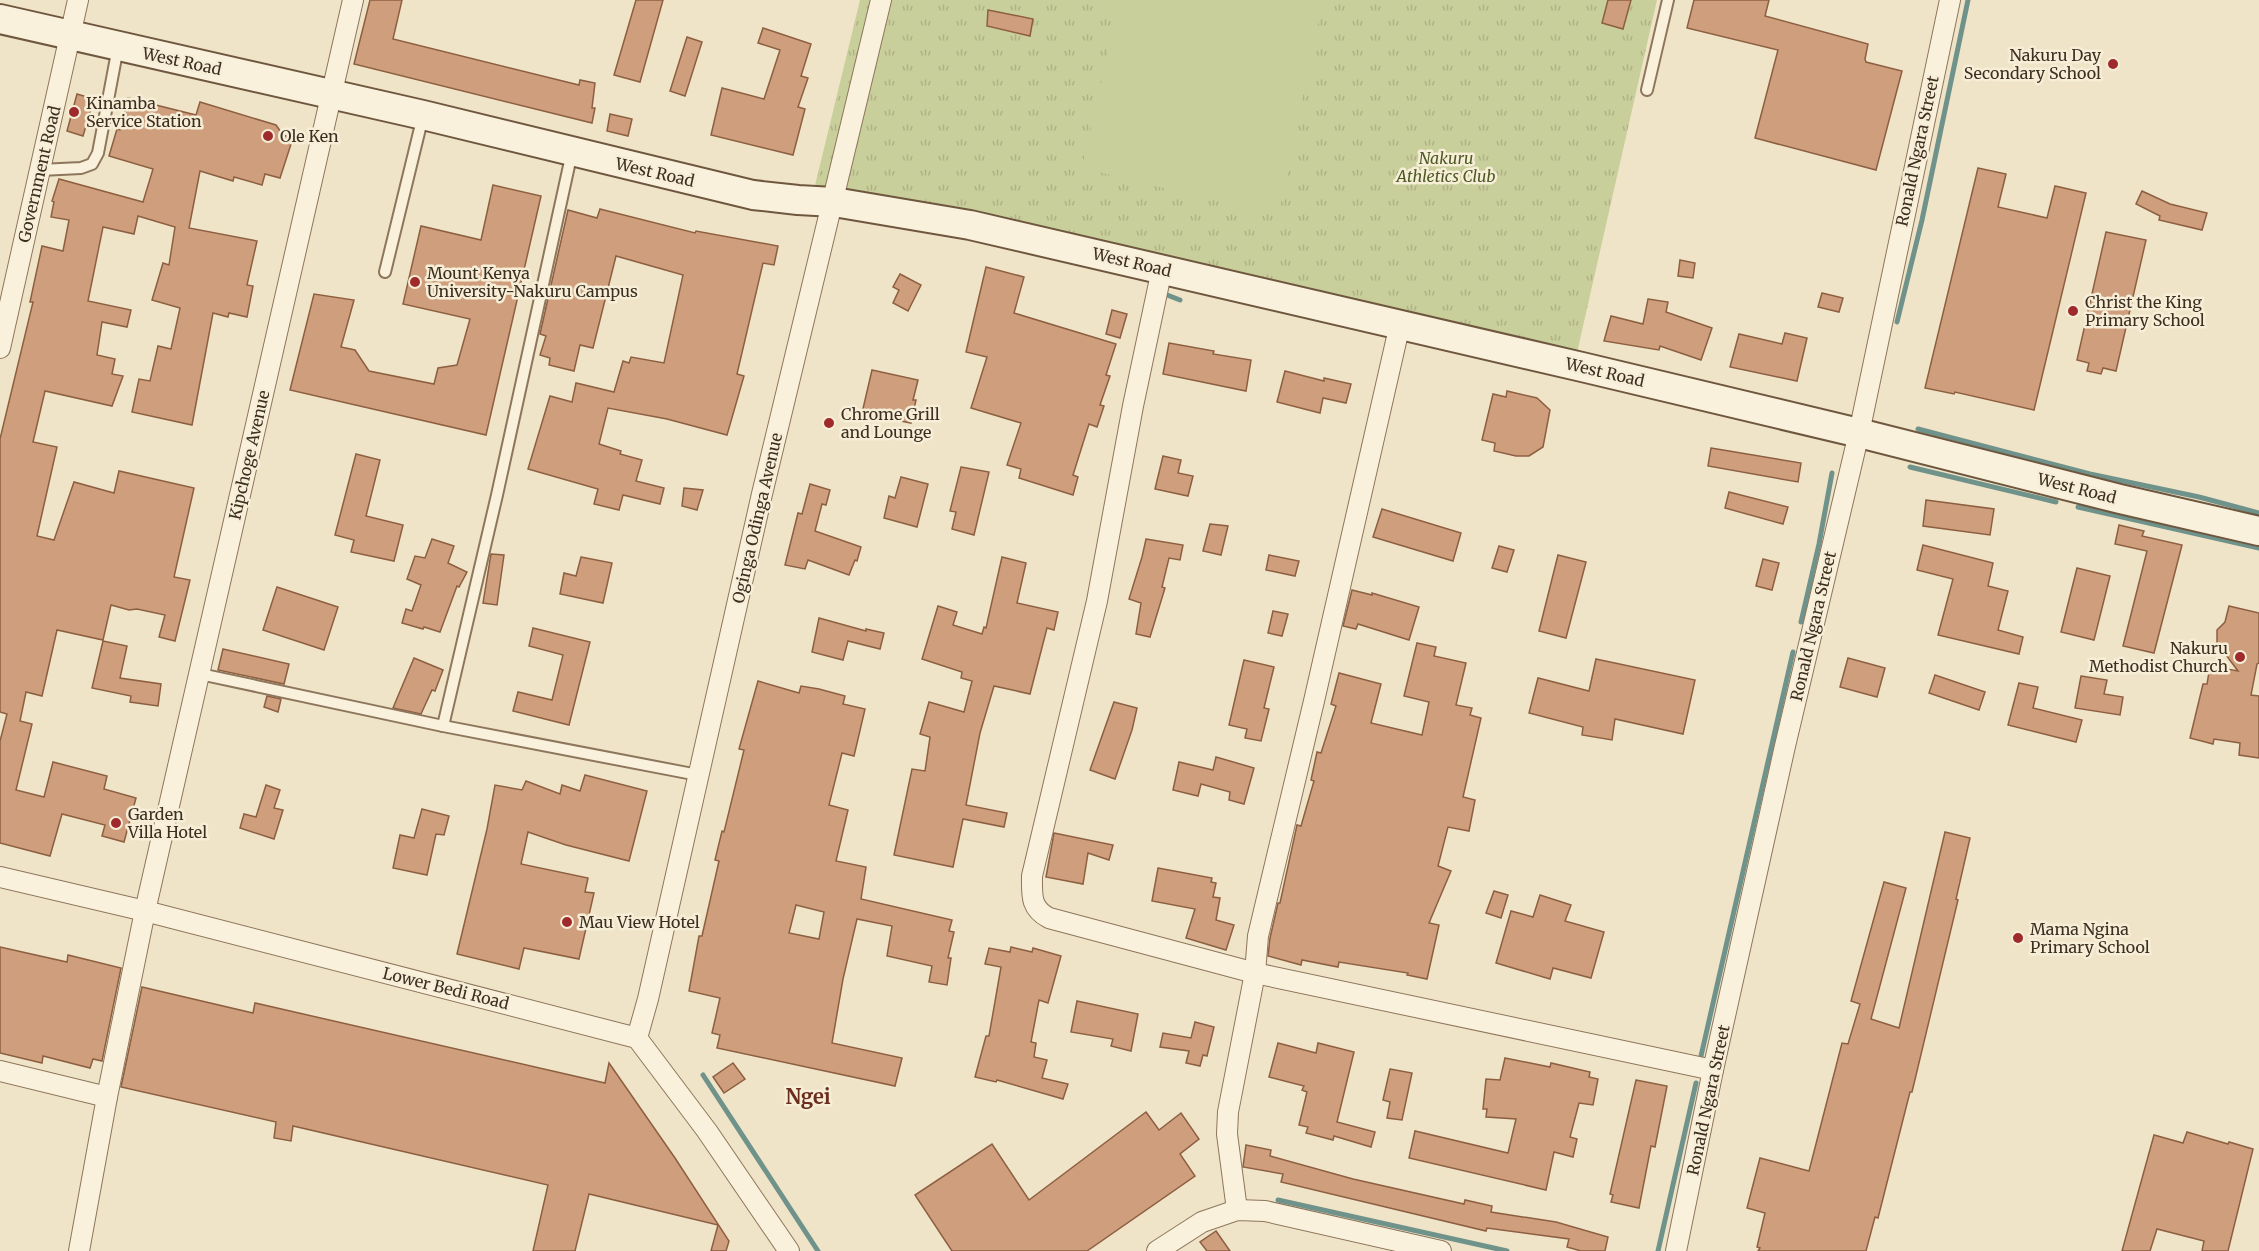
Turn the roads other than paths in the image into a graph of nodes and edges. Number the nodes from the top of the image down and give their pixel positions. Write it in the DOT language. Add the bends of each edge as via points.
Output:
graph roads {
  1 [pos="78,0"];
  2 [pos="353,0"];
  3 [pos="881,0"];
  4 [pos="1668,0"];
  5 [pos="1950,0"];
  6 [pos="0,19"];
  7 [pos="70,35"];
  8 [pos="118,47"];
  9 [pos="1647,90"];
  10 [pos="331,94"];
  11 [pos="423,115"];
  12 [pos="572,152"];
  13 [pos="40,170"];
  14 [pos="834,202"];
  15 [pos="1162,269"];
  16 [pos="385,272"];
  17 [pos="1400,324"];
  18 [pos="0,348"];
  19 [pos="1859,433"];
  20 [pos="2259,531"];
  21 [pos="200,674"];
  22 [pos="443,726"];
  23 [pos="698,775"];
  24 [pos="0,877"];
  25 [pos="145,911"];
  26 [pos="1255,974"];
  27 [pos="637,1038"];
  28 [pos="1713,1070"];
  29 [pos="0,1071"];
  30 [pos="107,1097"];
  31 [pos="1237,1210"];
  32 [pos="79,1251"];
  33 [pos="789,1251"];
  34 [pos="1157,1251"];
  35 [pos="1441,1251"];
  36 [pos="1676,1251"];
  1 -- 7 [label="street, Government Road"];
  2 -- 10 [label="street, Kipchoge Avenue"];
  3 -- 14 [label="street, Oginga Odinga Avenue"];
  4 -- 9 [label="lane"];
  5 -- 19 [label="street, Ronald Ngara Street"];
  6 -- 7 [label="street, West Road"];
  7 -- 8 [label="street, West Road"];
  7 -- 13 [label="street, Government Road"];
  8 -- 10 [label="street, West Road"];
  8 -- 13 [label="lane" via="98,153 92,164"];
  10 -- 11 [label="street, West Road"];
  10 -- 21 [label="street, Kipchoge Avenue"];
  11 -- 12 [label="street, West Road"];
  11 -- 16 [label="lane"];
  12 -- 14 [label="street, West Road" via="753,195"];
  12 -- 22 [label="lane"];
  13 -- 18 [label="street, Government Road"];
  14 -- 15 [label="street, West Road" via="970,225"];
  14 -- 23 [label="street, Oginga Odinga Avenue"];
  15 -- 17 [label="street, West Road"];
  15 -- 26 [label="street" via="1097,601 1032,876 1032,897 1040,914 1049,918"];
  17 -- 19 [label="street, West Road"];
  17 -- 26 [label="street" via="1258,936"];
  19 -- 20 [label="street, West Road"];
  19 -- 28 [label="street, Ronald Ngara Street"];
  21 -- 22 [label="lane"];
  21 -- 25 [label="street, Kipchoge Avenue"];
  22 -- 23 [label="lane"];
  23 -- 27 [label="street, Oginga Odinga Avenue"];
  24 -- 25 [label="street, Lower Bedi Road"];
  25 -- 27 [label="street, Lower Bedi Road"];
  25 -- 30 [label="street, Kipchoge Avenue"];
  26 -- 28 [label="street"];
  26 -- 31 [label="street" via="1228,1112 1227,1134"];
  27 -- 33 [label="street"];
  28 -- 36 [label="street, Ronald Ngara Street"];
  29 -- 30 [label="street"];
  30 -- 32 [label="street, Kipchoge Avenue"];
  31 -- 34 [label="street" via="1202,1222"];
  31 -- 35 [label="street" via="1265,1211"];
}
